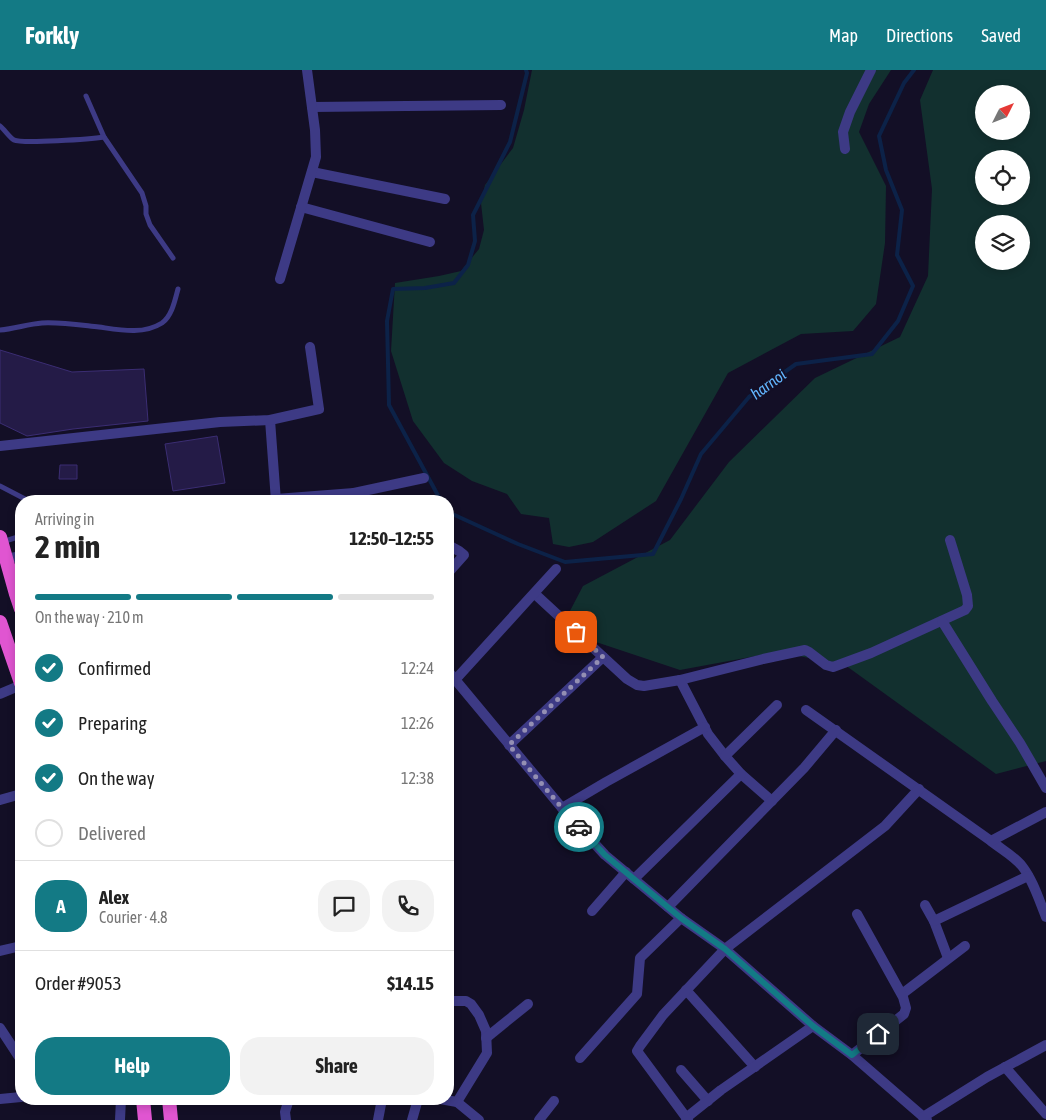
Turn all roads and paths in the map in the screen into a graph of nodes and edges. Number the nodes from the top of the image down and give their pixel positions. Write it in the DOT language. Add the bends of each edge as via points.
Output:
graph roads {
  1 [pos="307,70"];
  2 [pos="871,70"];
  3 [pos="86,96"];
  4 [pos="501,105"];
  5 [pos="312,107"];
  6 [pos="0,126"];
  7 [pos="104,137"];
  8 [pos="845,148"];
  9 [pos="312,172"];
  10 [pos="445,200"];
  11 [pos="301,207"];
  12 [pos="430,242"];
  13 [pos="173,258"];
  14 [pos="280,279"];
  15 [pos="178,289"];
  16 [pos="0,330"];
  17 [pos="310,347"];
  18 [pos="270,420"];
  19 [pos="0,446"];
  20 [pos="424,478"];
  21 [pos="0,486"];
  22 [pos="354,493"];
  23 [pos="17,495"];
  24 [pos="276,495"];
  25 [pos="332,495"];
  26 [pos="358,495"];
  27 [pos="15,537"];
  28 [pos="1,539"];
  29 [pos="950,540"];
  30 [pos="454,548"];
  31 [pos="15,557"];
  32 [pos="6,559"];
  33 [pos="454,566"];
  34 [pos="556,569"];
  35 [pos="15,574"];
  36 [pos="535,594"];
  37 [pos="942,621"];
  38 [pos="0,622"];
  39 [pos="603,657"];
  40 [pos="15,666"];
  41 [pos="455,680"];
  42 [pos="680,680"];
  43 [pos="15,687"];
  44 [pos="0,694"];
  45 [pos="777,704"];
  46 [pos="806,710"];
  47 [pos="705,727"];
  48 [pos="836,730"];
  49 [pos="509,745"];
  50 [pos="725,756"];
  51 [pos="741,774"];
  52 [pos="1046,788"];
  53 [pos="918,789"];
  54 [pos="15,796"];
  55 [pos="0,800"];
  56 [pos="772,801"];
  57 [pos="562,808"];
  58 [pos="1046,812"];
  59 [pos="991,841"];
  60 [pos="626,872"];
  61 [pos="1028,876"];
  62 [pos="634,879"];
  63 [pos="925,905"];
  64 [pos="668,907"];
  65 [pos="592,911"];
  66 [pos="857,914"];
  67 [pos="1046,916"];
  68 [pos="681,918"];
  69 [pos="934,921"];
  70 [pos="965,946"];
  71 [pos="15,947"];
  72 [pos="725,949"];
  73 [pos="0,951"];
  74 [pos="948,958"];
  75 [pos="686,990"];
  76 [pos="902,994"];
  77 [pos="454,1001"];
  78 [pos="528,1004"];
  79 [pos="813,1026"];
  80 [pos="0,1028"];
  81 [pos="486,1038"];
  82 [pos="1046,1045"];
  83 [pos="15,1051"];
  84 [pos="852,1055"];
  85 [pos="580,1058"];
  86 [pos="755,1067"];
  87 [pos="1006,1067"];
  88 [pos="681,1070"];
  89 [pos="15,1097"];
  90 [pos="0,1098"];
  91 [pos="454,1101"];
  92 [pos="554,1101"];
  93 [pos="708,1101"];
  94 [pos="457,1102"];
  95 [pos="121,1105"];
  96 [pos="144,1105"];
  97 [pos="170,1105"];
  98 [pos="287,1105"];
  99 [pos="381,1105"];
  100 [pos="416,1105"];
  101 [pos="1046,1114"];
  102 [pos="925,1118"];
  103 [pos="687,1119"];
  104 [pos="120,1120"];
  105 [pos="145,1120"];
  106 [pos="171,1120"];
  107 [pos="286,1120"];
  108 [pos="378,1120"];
  109 [pos="412,1120"];
  110 [pos="479,1120"];
  111 [pos="539,1120"];
  1 -- 5 [label="street"];
  2 -- 8 [label="street" via="843,132"];
  3 -- 7 [label="lane"];
  4 -- 5 [label="street"];
  5 -- 9 [label="street" via="316,157"];
  6 -- 7 [label="lane" via="14,140"];
  7 -- 13 [label="lane" via="142,193 150,225"];
  9 -- 10 [label="street"];
  9 -- 11 [label="street"];
  11 -- 12 [label="street"];
  11 -- 14 [label="street"];
  15 -- 16 [label="lane" via="169,315 155,327 128,331 41,323"];
  17 -- 18 [label="street" via="319,409"];
  18 -- 19 [label="street" via="220,422"];
  18 -- 24 [label="street"];
  20 -- 22 [label="street"];
  21 -- 23 [label="lane"];
  22 -- 25 [label="street"];
  22 -- 26 [label="street"];
  27 -- 28 [label="lane"];
  28 -- 32 [label="highway"];
  29 -- 37 [label="street" via="968,606"];
  30 -- 33 [label="street" via="464,555"];
  31 -- 32 [label="street"];
  32 -- 35 [label="highway"];
  34 -- 36 [label="street"];
  36 -- 39 [label="street"];
  36 -- 41 [label="street"];
  37 -- 42 [label="street" via="833,668 805,650"];
  37 -- 52 [label="street"];
  38 -- 40 [label="highway"];
  39 -- 42 [label="street" via="637,685"];
  39 -- 49 [label="street"];
  41 -- 49 [label="street"];
  42 -- 47 [label="street"];
  43 -- 44 [label="street"];
  45 -- 50 [label="street"];
  46 -- 48 [label="street"];
  47 -- 50 [label="street"];
  47 -- 57 [label="street"];
  48 -- 53 [label="street"];
  48 -- 56 [label="street"];
  49 -- 57 [label="street"];
  50 -- 51 [label="street"];
  51 -- 56 [label="street"];
  51 -- 62 [label="street"];
  53 -- 59 [label="street"];
  53 -- 72 [label="street" via="885,826"];
  54 -- 55 [label="street"];
  56 -- 64 [label="street"];
  57 -- 60 [label="street" via="605,855"];
  58 -- 59 [label="street"];
  59 -- 61 [label="street" via="1022,866"];
  60 -- 62 [label="street"];
  60 -- 65 [label="street"];
  61 -- 67 [label="street"];
  61 -- 69 [label="street"];
  62 -- 64 [label="street"];
  63 -- 69 [label="street"];
  64 -- 68 [label="street"];
  66 -- 76 [label="street"];
  68 -- 72 [label="street"];
  68 -- 85 [label="street" via="640,958 637,994"];
  69 -- 74 [label="street"];
  70 -- 74 [label="street"];
  71 -- 73 [label="street"];
  72 -- 75 [label="street"];
  72 -- 79 [label="street"];
  74 -- 76 [label="street"];
  75 -- 86 [label="street"];
  75 -- 103 [label="street" via="662,1015 637,1052"];
  76 -- 84 [label="street" via="906,1008 904,1014"];
  77 -- 81 [label="street" via="471,1004 479,1015"];
  78 -- 81 [label="street"];
  79 -- 84 [label="street"];
  79 -- 86 [label="street"];
  80 -- 83 [label="street"];
  81 -- 94 [label="street" via="487,1053"];
  82 -- 87 [label="street"];
  84 -- 102 [label="street"];
  86 -- 93 [label="street"];
  87 -- 101 [label="street"];
  87 -- 102 [label="street"];
  88 -- 93 [label="street"];
  89 -- 90 [label="street"];
  91 -- 94 [label="street"];
  92 -- 111 [label="street"];
  93 -- 103 [label="street"];
  94 -- 110 [label="street"];
  95 -- 104 [label="street"];
  96 -- 105 [label="highway"];
  97 -- 106 [label="highway"];
  98 -- 107 [label="street"];
  99 -- 108 [label="street"];
  100 -- 109 [label="street"];
}
